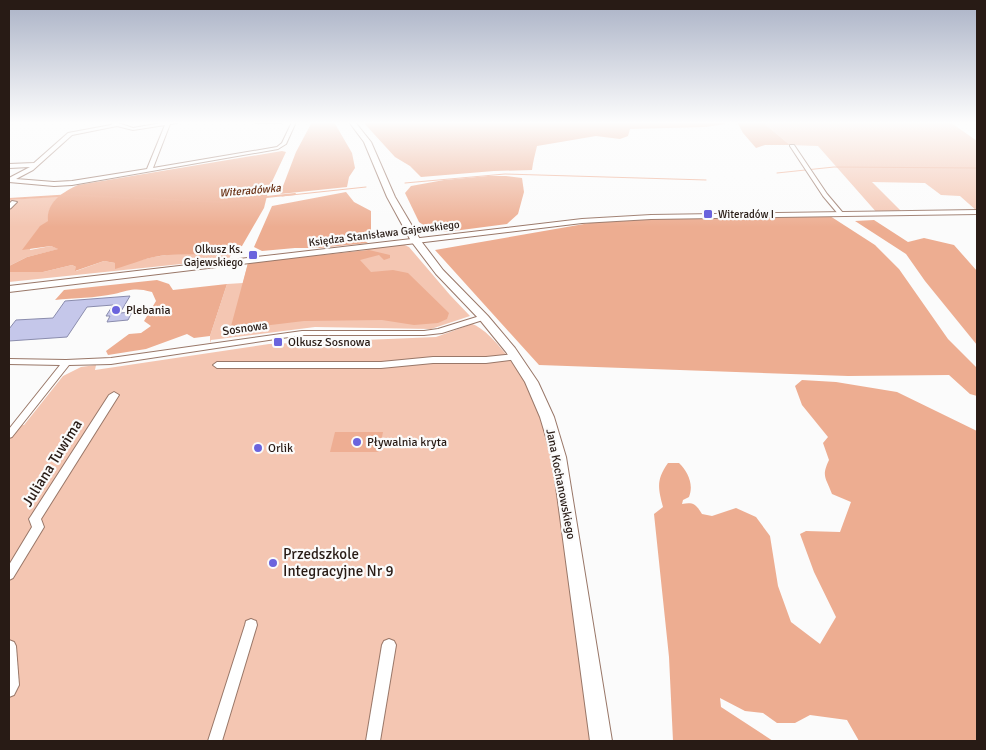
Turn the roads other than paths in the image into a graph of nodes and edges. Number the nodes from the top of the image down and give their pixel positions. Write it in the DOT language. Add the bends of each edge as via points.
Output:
graph roads {
  1 [pos="44,157"];
  2 [pos="154,157"];
  3 [pos="225,157"];
  4 [pos="373,157"];
  5 [pos="799,157"];
  6 [pos="35,165"];
  7 [pos="9,166"];
  8 [pos="149,170"];
  9 [pos="10,180"];
  10 [pos="14,202"];
  11 [pos="9,207"];
  12 [pos="977,212"];
  13 [pos="841,214"];
  14 [pos="416,240"];
  15 [pos="9,289"];
  16 [pos="483,317"];
  17 [pos="516,357"];
  18 [pos="9,361"];
  19 [pos="66,363"];
  20 [pos="217,365"];
  21 [pos="114,395"];
  22 [pos="9,435"];
  23 [pos="9,575"];
  24 [pos="251,625"];
  25 [pos="389,644"];
  26 [pos="9,646"];
  27 [pos="9,690"];
  28 [pos="215,741"];
  29 [pos="373,741"];
  30 [pos="601,741"];
  1 -- 6 [label="street"];
  2 -- 8 [label="street"];
  3 -- 8 [label="street"];
  4 -- 14 [label="main road, Jana Kochanowskiego"];
  5 -- 13 [label="street"];
  6 -- 7 [label="street"];
  6 -- 9 [label="street"];
  8 -- 9 [label="street" via="66,183"];
  10 -- 11 [label="street"];
  12 -- 13 [label="street, Księdza Stanisława Gajewskiego"];
  13 -- 14 [label="street, Księdza Stanisława Gajewskiego" via="610,219"];
  14 -- 15 [label="street, Księdza Stanisława Gajewskiego"];
  14 -- 16 [label="main road, Jana Kochanowskiego" via="432,264"];
  16 -- 17 [label="main road, Jana Kochanowskiego"];
  16 -- 19 [label="street, Sosnowa" via="431,333 302,333 111,361"];
  17 -- 20 [label="street" via="381,365"];
  17 -- 30 [label="main road, Jana Kochanowskiego" via="542,403 559,457"];
  18 -- 19 [label="street, Sosnowa"];
  19 -- 22 [label="street"];
  21 -- 23 [label="street, Juliana Tuwima" via="35,519 38,527"];
  24 -- 28 [label="street"];
  25 -- 29 [label="street"];
  26 -- 27 [label="street" via="12,685"];
}
